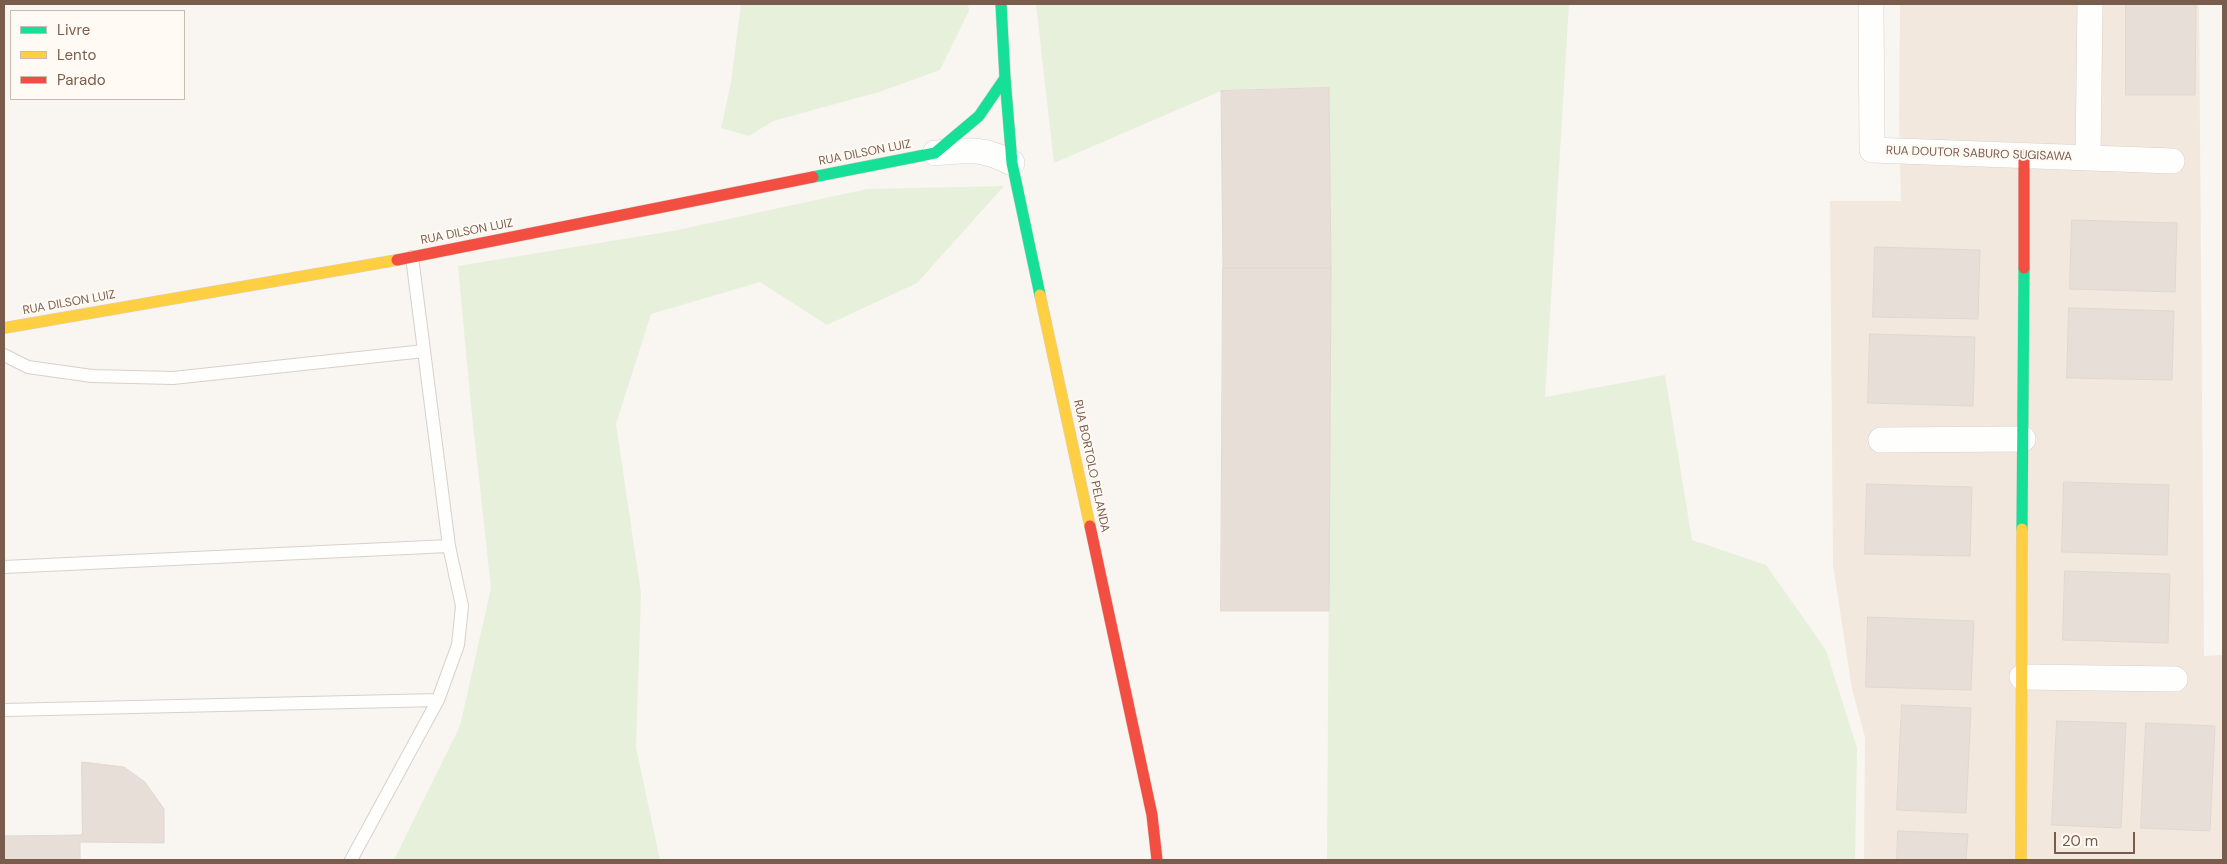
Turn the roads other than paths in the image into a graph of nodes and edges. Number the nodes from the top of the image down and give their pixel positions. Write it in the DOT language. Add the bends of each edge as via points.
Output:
graph roads {
  1 [pos="1001,4"];
  2 [pos="1871,4"];
  3 [pos="2090,4"];
  4 [pos="1005,78"];
  5 [pos="935,153"];
  6 [pos="2024,155"];
  7 [pos="2088,158"];
  8 [pos="2172,161"];
  9 [pos="1012,163"];
  10 [pos="412,257"];
  11 [pos="4,328"];
  12 [pos="424,350"];
  13 [pos="4,355"];
  14 [pos="2023,439"];
  15 [pos="1881,440"];
  16 [pos="449,546"];
  17 [pos="4,567"];
  18 [pos="2022,677"];
  19 [pos="2175,680"];
  20 [pos="438,700"];
  21 [pos="4,710"];
  22 [pos="351,860"];
  23 [pos="1157,860"];
  24 [pos="2021,860"];
  1 -- 4 [label="street, RUA BORTOLO PELANDA"];
  2 -- 6 [label="street, RUA DOUTOR SABURO SUGISAWA" via="1872,150"];
  3 -- 7 [label="street"];
  4 -- 5 [label="street" via="979,116"];
  4 -- 9 [label="street, RUA BORTOLO PELANDA"];
  5 -- 9 [label="street" via="994,153"];
  5 -- 10 [label="street, RUA DILSON LUIZ"];
  6 -- 7 [label="street, RUA DOUTOR SABURO SUGISAWA"];
  6 -- 14 [label="street"];
  7 -- 8 [label="street, RUA DOUTOR SABURO SUGISAWA"];
  9 -- 23 [label="street, RUA BORTOLO PELANDA" via="1152,815"];
  10 -- 11 [label="street, RUA DILSON LUIZ"];
  10 -- 12 [label="lane"];
  12 -- 13 [label="lane" via="172,378 92,376 28,367"];
  12 -- 16 [label="lane"];
  14 -- 15 [label="street"];
  14 -- 18 [label="street"];
  16 -- 17 [label="lane"];
  16 -- 20 [label="lane" via="462,606 458,645"];
  18 -- 19 [label="street"];
  18 -- 24 [label="street"];
  20 -- 21 [label="lane"];
  20 -- 22 [label="lane"];
}
